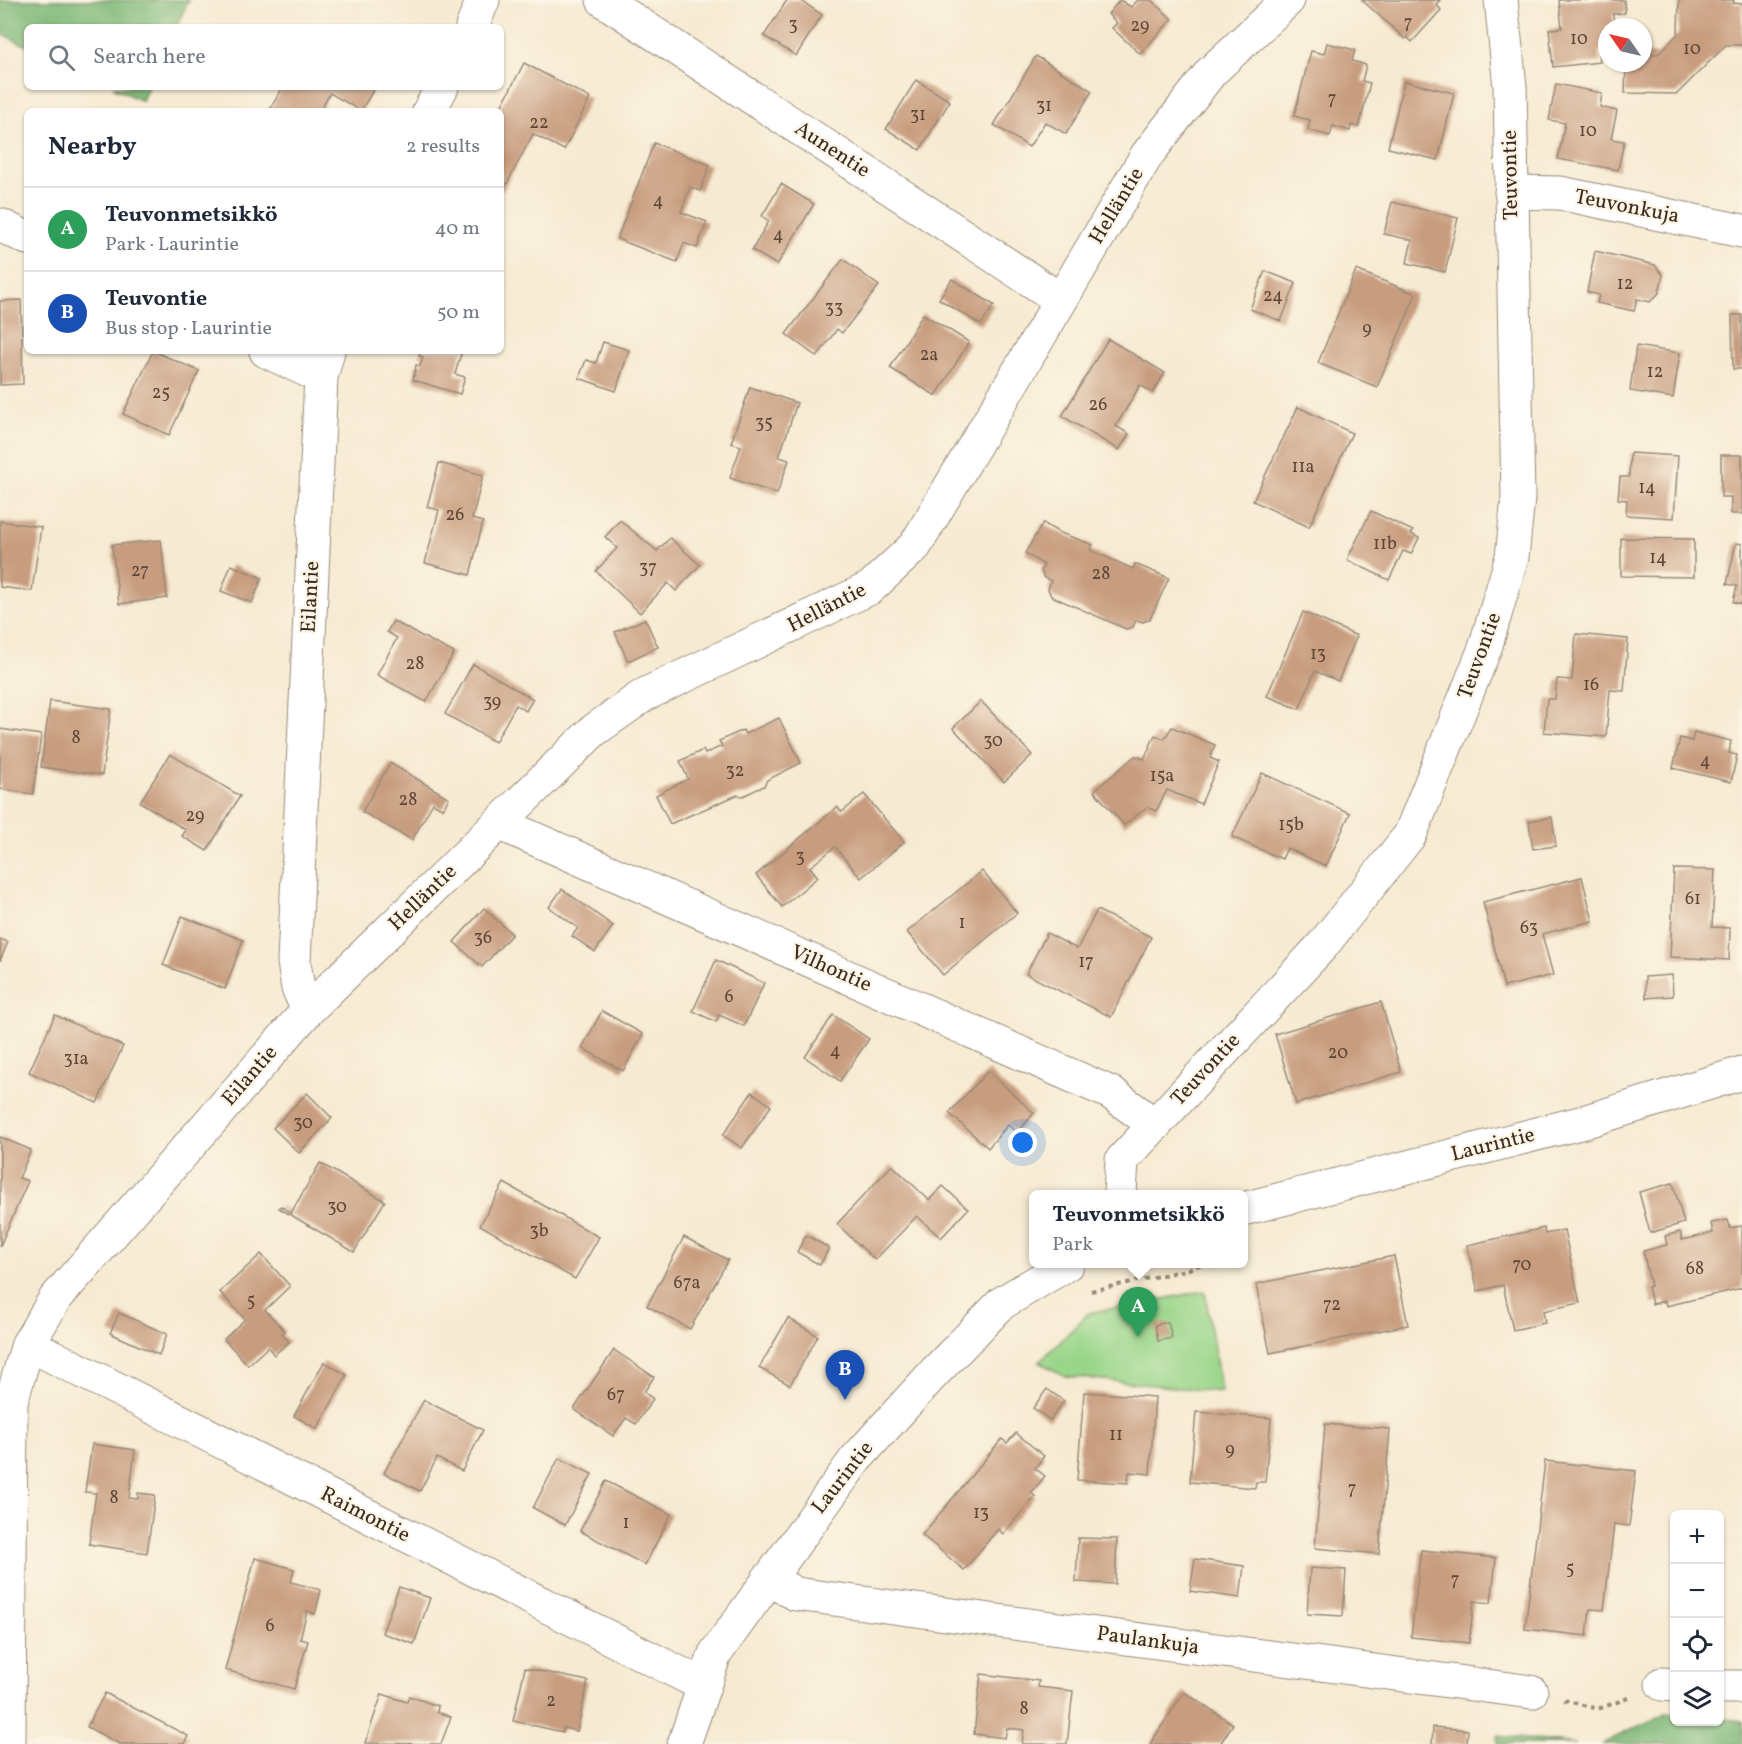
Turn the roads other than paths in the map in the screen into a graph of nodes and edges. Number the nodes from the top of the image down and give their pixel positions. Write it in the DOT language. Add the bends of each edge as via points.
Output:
graph roads {
  1 [pos="483,0"];
  2 [pos="603,0"];
  3 [pos="1288,0"];
  4 [pos="1501,0"];
  5 [pos="473,24"];
  6 [pos="440,90"];
  7 [pos="431,108"];
  8 [pos="1511,192"];
  9 [pos="0,225"];
  10 [pos="1742,231"];
  11 [pos="24,237"];
  12 [pos="1061,300"];
  13 [pos="279,354"];
  14 [pos="324,364"];
  15 [pos="501,824"];
  16 [pos="308,1010"];
  17 [pos="1742,1073"];
  18 [pos="1155,1125"];
  19 [pos="1120,1190"];
  20 [pos="1248,1208"];
  21 [pos="1059,1268"];
  22 [pos="28,1344"];
  23 [pos="768,1579"];
  24 [pos="703,1685"];
  25 [pos="1724,1686"];
  26 [pos="1742,1687"];
  27 [pos="1531,1692"];
  28 [pos="9,1744"];
  29 [pos="684,1744"];
  1 -- 5 [label="street"];
  2 -- 12 [label="street, Aunentie"];
  3 -- 12 [label="street, Helläntie" via="1211,72 1147,155"];
  4 -- 8 [label="street, Teuvontie" via="1510,87"];
  6 -- 7 [label="street"];
  8 -- 10 [label="street, Teuvonkuja" via="1560,193"];
  8 -- 18 [label="street, Teuvontie" via="1518,498 1512,557 1485,648 1410,835 1322,946"];
  9 -- 11 [label="street"];
  12 -- 15 [label="street, Helläntie" via="915,546 870,588 644,695 593,731"];
  13 -- 14 [label="street"];
  14 -- 16 [label="street, Eilantie" via="294,962 298,988"];
  15 -- 16 [label="street, Helläntie"];
  15 -- 18 [label="street, Vilhontie" via="1111,1093"];
  16 -- 22 [label="street, Eilantie" via="55,1299"];
  17 -- 20 [label="street, Laurintie" via="1580,1123"];
  18 -- 19 [label="street, Teuvontie" via="1122,1160"];
  21 -- 23 [label="street, Laurintie" via="1002,1303 934,1373 855,1460"];
  22 -- 24 [label="street, Raimontie"];
  22 -- 28 [label="street, Eilantie" via="11,1402"];
  23 -- 24 [label="street, Laurintie" via="715,1654"];
  23 -- 27 [label="street, Paulankuja" via="796,1594"];
  24 -- 29 [label="street, Laurintie"];
  25 -- 26 [label="street"];
}
